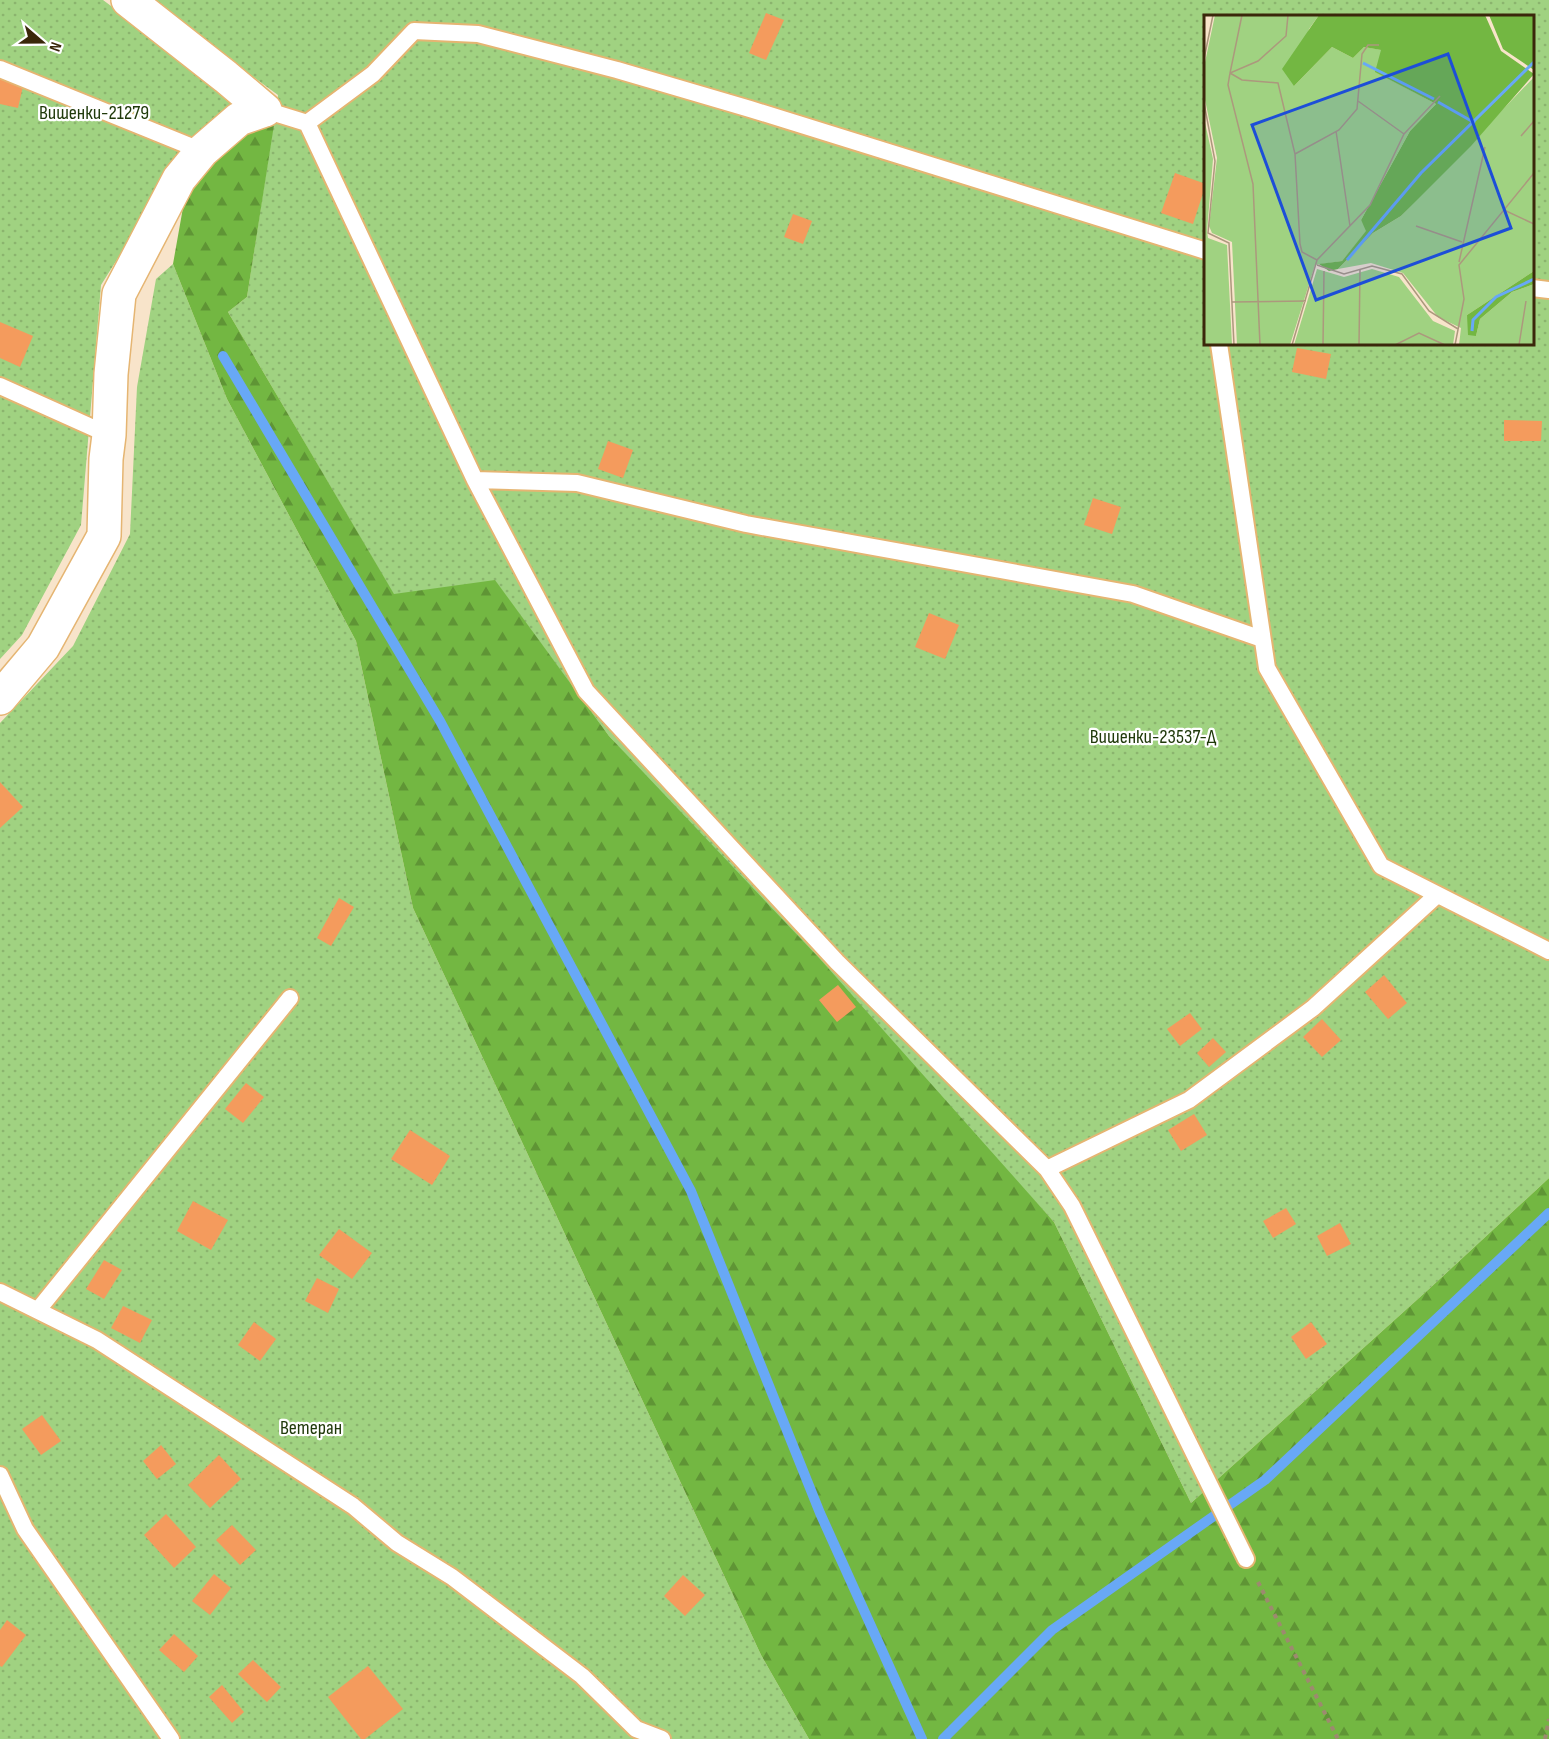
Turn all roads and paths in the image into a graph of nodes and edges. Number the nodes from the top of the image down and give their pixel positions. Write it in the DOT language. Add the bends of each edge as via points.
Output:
graph roads {
  1 [pos="128,0"];
  2 [pos="0,69"];
  3 [pos="265,110"];
  4 [pos="308,123"];
  5 [pos="202,151"];
  6 [pos="1204,250"];
  7 [pos="1534,288"];
  8 [pos="1549,290"];
  9 [pos="1219,345"];
  10 [pos="0,386"];
  11 [pos="109,435"];
  12 [pos="475,480"];
  13 [pos="1262,639"];
  14 [pos="0,698"];
  15 [pos="1437,895"];
  16 [pos="1549,951"];
  17 [pos="290,998"];
  18 [pos="1047,1169"];
  19 [pos="0,1292"];
  20 [pos="38,1310"];
  21 [pos="0,1475"];
  22 [pos="1245,1559"];
  23 [pos="1549,1719"];
  24 [pos="168,1738"];
  25 [pos="662,1739"];
  26 [pos="1338,1739"];
  27 [pos="1545,1739"];
  1 -- 3 [label="street"];
  2 -- 5 [label="lane"];
  3 -- 4 [label="lane"];
  3 -- 5 [label="street" via="239,119"];
  4 -- 6 [label="lane" via="372,74 414,31 478,34 750,109"];
  4 -- 12 [label="lane"];
  5 -- 11 [label="street" via="179,179 119,294"];
  7 -- 8 [label="lane"];
  9 -- 13 [label="lane"];
  10 -- 11 [label="lane"];
  11 -- 14 [label="street" via="104,536 43,647"];
  12 -- 13 [label="lane" via="577,483 746,524 1133,594"];
  12 -- 18 [label="lane" via="586,691 837,962"];
  13 -- 15 [label="lane" via="1267,668 1381,866"];
  15 -- 16 [label="lane"];
  15 -- 18 [label="lane" via="1313,1008 1189,1100"];
  17 -- 20 [label="lane"];
  18 -- 22 [label="lane" via="1072,1206"];
  19 -- 20 [label="lane"];
  20 -- 25 [label="lane" via="97,1340 353,1506 397,1543 452,1577 582,1676 636,1729"];
  21 -- 24 [label="lane" via="25,1529"];
  22 -- 26 [label="path"];
  23 -- 27 [label="path"];
}
